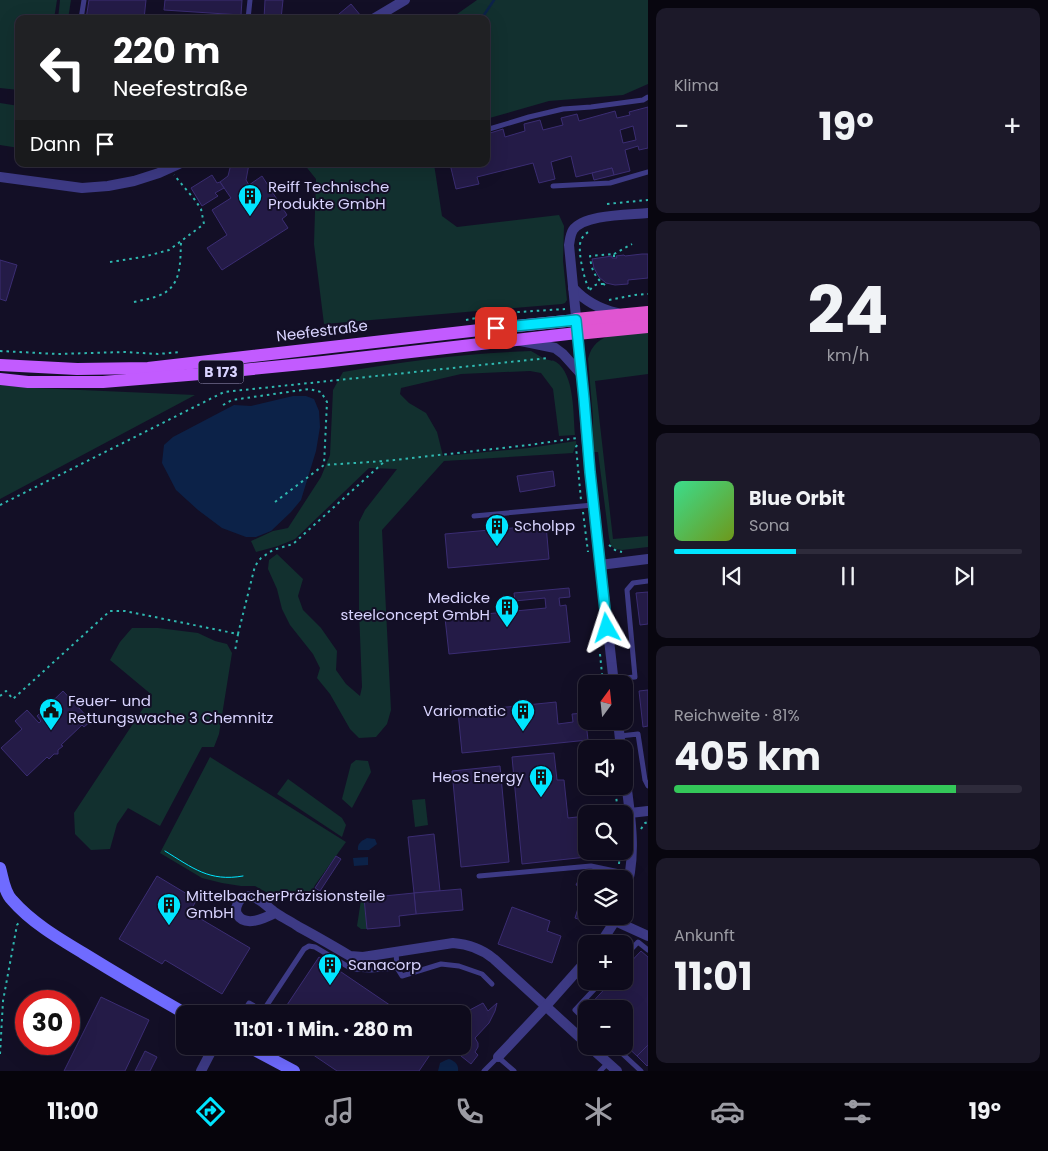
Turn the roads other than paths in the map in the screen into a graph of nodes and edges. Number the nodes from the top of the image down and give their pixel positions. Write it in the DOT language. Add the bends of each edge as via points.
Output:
graph roads {
  1 [pos="84,0"];
  2 [pos="250,0"];
  3 [pos="405,0"];
  4 [pos="82,15"];
  5 [pos="248,15"];
  6 [pos="380,15"];
  7 [pos="648,98"];
  8 [pos="490,129"];
  9 [pos="173,167"];
  10 [pos="648,172"];
  11 [pos="0,177"];
  12 [pos="553,186"];
  13 [pos="648,213"];
  14 [pos="573,288"];
  15 [pos="648,312"];
  16 [pos="626,315"];
  17 [pos="576,326"];
  18 [pos="648,326"];
  19 [pos="518,340"];
  20 [pos="0,366"];
  21 [pos="581,374"];
  22 [pos="0,379"];
  23 [pos="593,505"];
  24 [pos="474,516"];
  25 [pos="648,559"];
  26 [pos="600,565"];
  27 [pos="648,581"];
  28 [pos="613,675"];
  29 [pos="633,677"];
  30 [pos="619,730"];
  31 [pos="620,736"];
  32 [pos="621,740"];
  33 [pos="648,786"];
  34 [pos="648,811"];
  35 [pos="633,813"];
  36 [pos="0,868"];
  37 [pos="610,870"];
  38 [pos="479,876"];
  39 [pos="275,913"];
  40 [pos="627,925"];
  41 [pos="648,936"];
  42 [pos="633,947"];
  43 [pos="648,950"];
  44 [pos="396,952"];
  45 [pos="396,968"];
  46 [pos="578,970"];
  47 [pos="492,984"];
  48 [pos="594,990"];
  49 [pos="584,1000"];
  50 [pos="267,1005"];
  51 [pos="546,1006"];
  52 [pos="176,1008"];
  53 [pos="578,1036"];
  54 [pos="209,1055"];
  55 [pos="264,1055"];
  56 [pos="599,1055"];
  57 [pos="622,1055"];
  58 [pos="498,1057"];
  59 [pos="608,1063"];
  60 [pos="636,1070"];
  61 [pos="201,1071"];
  62 [pos="294,1071"];
  63 [pos="484,1071"];
  64 [pos="514,1071"];
  65 [pos="600,1071"];
  66 [pos="617,1071"];
  1 -- 4 [label="lane"];
  2 -- 5 [label="lane"];
  3 -- 6 [label="street"];
  7 -- 8 [label="lane" via="563,109"];
  9 -- 11 [label="street" via="134,181 82,188"];
  10 -- 12 [label="lane" via="610,183"];
  13 -- 14 [label="street" via="596,218 572,231 569,245"];
  14 -- 16 [label="street" via="598,307"];
  14 -- 17 [label="street"];
  15 -- 16 [label="highway, Neefestraße / B 173"];
  16 -- 17 [label="highway, Neefestraße / B 173"];
  17 -- 18 [label="highway, Neefestraße / B 173"];
  17 -- 19 [label="main road, Neefestraße / B 173"];
  17 -- 20 [label="main road, Neefestraße / B 173" via="496,328 148,368"];
  17 -- 21 [label="street"];
  19 -- 21 [label="street" via="555,348"];
  19 -- 22 [label="main road, Neefestraße / B 173" via="103,382"];
  21 -- 23 [label="street"];
  23 -- 24 [label="lane"];
  23 -- 26 [label="street"];
  25 -- 26 [label="street"];
  26 -- 28 [label="street"];
  27 -- 29 [label="lane" via="633,583 627,590"];
  30 -- 31 [label="street"];
  31 -- 32 [label="street"];
  31 -- 33 [label="lane" via="638,734 644,780"];
  34 -- 35 [label="street"];
  36 -- 52 [label="main road" via="8,895 25,913 65,942"];
  37 -- 38 [label="lane" via="591,866"];
  39 -- 44 [label="street" via="350,956"];
  40 -- 41 [label="street"];
  42 -- 43 [label="lane" via="638,942"];
  44 -- 45 [label="lane"];
  44 -- 51 [label="street" via="453,943 477,948 494,959"];
  45 -- 47 [label="lane" via="402,976 441,964 458,966 482,974"];
  45 -- 50 [label="lane" via="352,969 308,946"];
  46 -- 51 [label="street"];
  48 -- 49 [label="lane"];
  51 -- 53 [label="street"];
  51 -- 58 [label="street"];
  54 -- 61 [label="street"];
  55 -- 62 [label="main road"];
  56 -- 59 [label="street"];
  57 -- 60 [label="lane"];
  58 -- 63 [label="lane"];
  58 -- 64 [label="lane"];
  59 -- 65 [label="lane"];
  59 -- 66 [label="street"];
}
